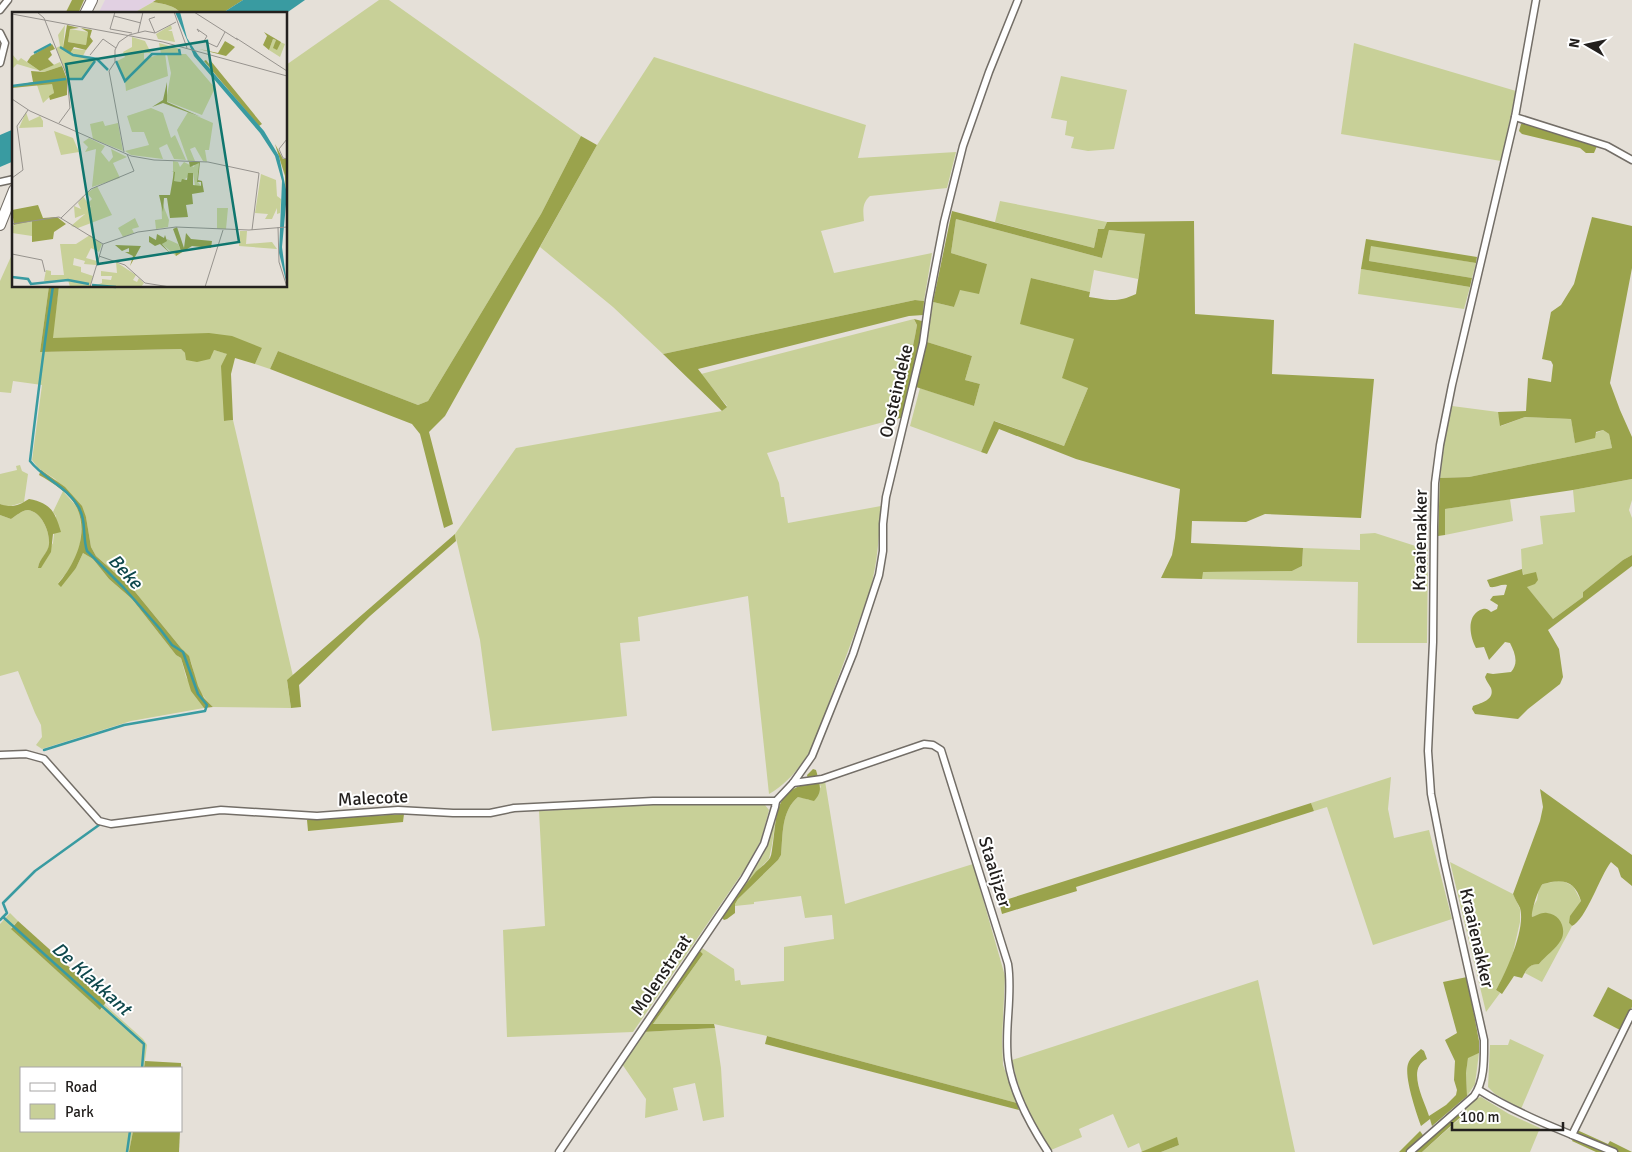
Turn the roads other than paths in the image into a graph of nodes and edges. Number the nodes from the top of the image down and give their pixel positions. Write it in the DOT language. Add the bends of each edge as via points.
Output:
graph roads {
  1 [pos="8,0"];
  2 [pos="92,0"];
  3 [pos="1018,0"];
  4 [pos="1536,0"];
  5 [pos="0,10"];
  6 [pos="86,12"];
  7 [pos="0,34"];
  8 [pos="0,63"];
  9 [pos="1515,117"];
  10 [pos="1632,160"];
  11 [pos="12,195"];
  12 [pos="0,225"];
  13 [pos="0,755"];
  14 [pos="793,783"];
  15 [pos="775,804"];
  16 [pos="1632,1013"];
  17 [pos="1479,1090"];
  18 [pos="1572,1135"];
  19 [pos="559,1152"];
  20 [pos="1048,1152"];
  21 [pos="1410,1152"];
  22 [pos="1614,1152"];
  1 -- 5 [label="street"];
  2 -- 6 [label="main road"];
  3 -- 14 [label="street, Oosteindeke" via="963,146 944,222 923,343 886,497 879,575 853,654 812,756"];
  4 -- 9 [label="street, Kraaienakker"];
  7 -- 8 [label="street" via="5,43"];
  9 -- 10 [label="street" via="1608,146"];
  9 -- 17 [label="street, Kraaienakker" via="1450,393 1440,445 1434,527 1428,751 1431,794 1484,1040"];
  11 -- 12 [label="main road"];
  13 -- 15 [label="street, Malecote" via="26,754 44,759 98,821 110,824 221,810 317,816 398,810 490,813 514,808 653,801"];
  14 -- 15 [label="street, Oosteindeke"];
  14 -- 20 [label="street, Staalijzer" via="822,779 924,744 942,750 1008,964 1008,1060 1012,1076 1027,1115"];
  15 -- 19 [label="street, Molenstraat" via="764,844 744,879"];
  16 -- 18 [label="street"];
  17 -- 18 [label="street" via="1535,1121"];
  17 -- 21 [label="street"];
  18 -- 22 [label="street"];
}
